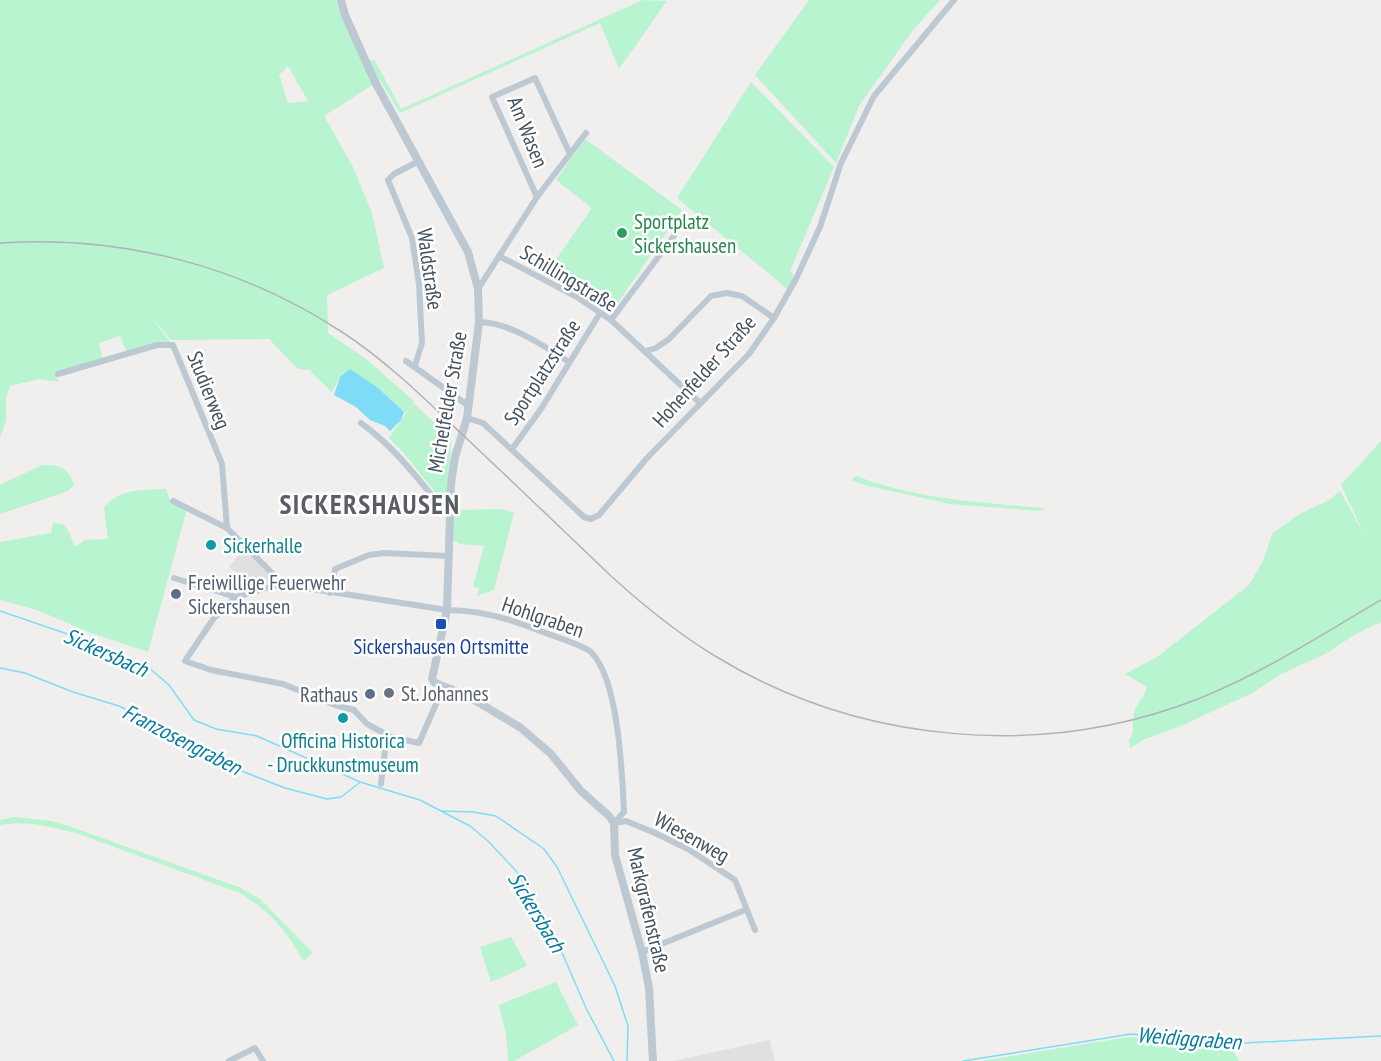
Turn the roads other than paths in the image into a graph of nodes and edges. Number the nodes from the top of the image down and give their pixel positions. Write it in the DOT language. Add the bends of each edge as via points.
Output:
graph roads {
  1 [pos="341,0"];
  2 [pos="954,0"];
  3 [pos="586,133"];
  4 [pos="570,154"];
  5 [pos="419,161"];
  6 [pos="537,197"];
  7 [pos="674,236"];
  8 [pos="499,256"];
  9 [pos="478,289"];
  10 [pos="600,313"];
  11 [pos="774,318"];
  12 [pos="611,320"];
  13 [pos="479,322"];
  14 [pos="646,351"];
  15 [pos="406,361"];
  16 [pos="569,362"];
  17 [pos="415,366"];
  18 [pos="58,374"];
  19 [pos="700,403"];
  20 [pos="469,406"];
  21 [pos="467,418"];
  22 [pos="361,423"];
  23 [pos="512,449"];
  24 [pos="173,501"];
  25 [pos="450,509"];
  26 [pos="227,528"];
  27 [pos="448,556"];
  28 [pos="174,578"];
  29 [pos="279,584"];
  30 [pos="330,593"];
  31 [pos="236,597"];
  32 [pos="447,610"];
  33 [pos="432,679"];
  34 [pos="444,686"];
  35 [pos="359,703"];
  36 [pos="354,710"];
  37 [pos="391,737"];
  38 [pos="381,784"];
  39 [pos="614,823"];
  40 [pos="745,909"];
  41 [pos="755,930"];
  42 [pos="642,952"];
  43 [pos="229,1061"];
  44 [pos="263,1061"];
  45 [pos="653,1061"];
  1 -- 5 [label="street, Michelfelder Straße" via="375,82"];
  2 -- 11 [label="street, Hohenfelder Straße" via="874,96 841,164 815,237"];
  3 -- 4 [label="street"];
  4 -- 6 [label="street"];
  4 -- 6 [label="street, Am Wasen" via="535,78 492,97"];
  5 -- 9 [label="street, Michelfelder Straße" via="468,252"];
  5 -- 17 [label="street, Waldstraße" via="388,180 412,238 419,284 422,343"];
  6 -- 8 [label="street"];
  7 -- 12 [label="street, Sportplatzstraße"];
  8 -- 9 [label="street"];
  8 -- 10 [label="street, Schillingstraße"];
  9 -- 13 [label="street, Michelfelder Straße"];
  10 -- 12 [label="street, Schillingstraße"];
  10 -- 16 [label="street, Sportplatzstraße"];
  11 -- 14 [label="street" via="742,296 727,292 711,296 669,339"];
  11 -- 19 [label="street, Hohenfelder Straße" via="749,354"];
  12 -- 14 [label="street, Schillingstraße"];
  13 -- 16 [label="street" via="496,323"];
  13 -- 20 [label="street, Michelfelder Straße"];
  14 -- 19 [label="street, Schillingstraße"];
  15 -- 17 [label="street"];
  16 -- 23 [label="street, Sportplatzstraße"];
  17 -- 20 [label="street"];
  18 -- 26 [label="street, Studierweg" via="157,345 173,345 222,464"];
  19 -- 23 [label="street, Hohenfelder Straße" via="599,515 591,519 584,517"];
  20 -- 21 [label="street, Michelfelder Straße"];
  21 -- 23 [label="street, Hohenfelder Straße" via="483,423"];
  21 -- 25 [label="street, Michelfelder Straße" via="455,457"];
  22 -- 25 [label="street" via="401,456 441,507"];
  24 -- 26 [label="street"];
  25 -- 27 [label="street, Michelfelder Straße"];
  26 -- 29 [label="street"];
  27 -- 30 [label="street" via="369,555 335,569"];
  27 -- 32 [label="street, Michelfelder Straße"];
  28 -- 31 [label="street"];
  29 -- 30 [label="street, Hohlgraben"];
  29 -- 31 [label="street"];
  30 -- 32 [label="street, Hohlgraben"];
  31 -- 36 [label="street" via="214,618 185,661 283,684"];
  32 -- 33 [label="street, Michelfelder Straße"];
  32 -- 39 [label="street, Hohlgraben" via="469,610 532,627 590,651 603,669 617,725 624,812"];
  33 -- 34 [label="street, Markgrafenstraße"];
  34 -- 37 [label="street" via="419,743"];
  34 -- 39 [label="street, Markgrafenstraße" via="487,707 537,741"];
  35 -- 36 [label="street"];
  36 -- 37 [label="street" via="367,724"];
  37 -- 38 [label="street" via="385,750"];
  39 -- 40 [label="street, Wiesenweg" via="626,822 688,849 735,880"];
  39 -- 42 [label="street, Markgrafenstraße" via="615,855"];
  40 -- 41 [label="street, Wiesenweg"];
  40 -- 42 [label="street"];
  42 -- 45 [label="street, Markgrafenstraße" via="649,988"];
  43 -- 44 [label="street" via="255,1048"];
}
